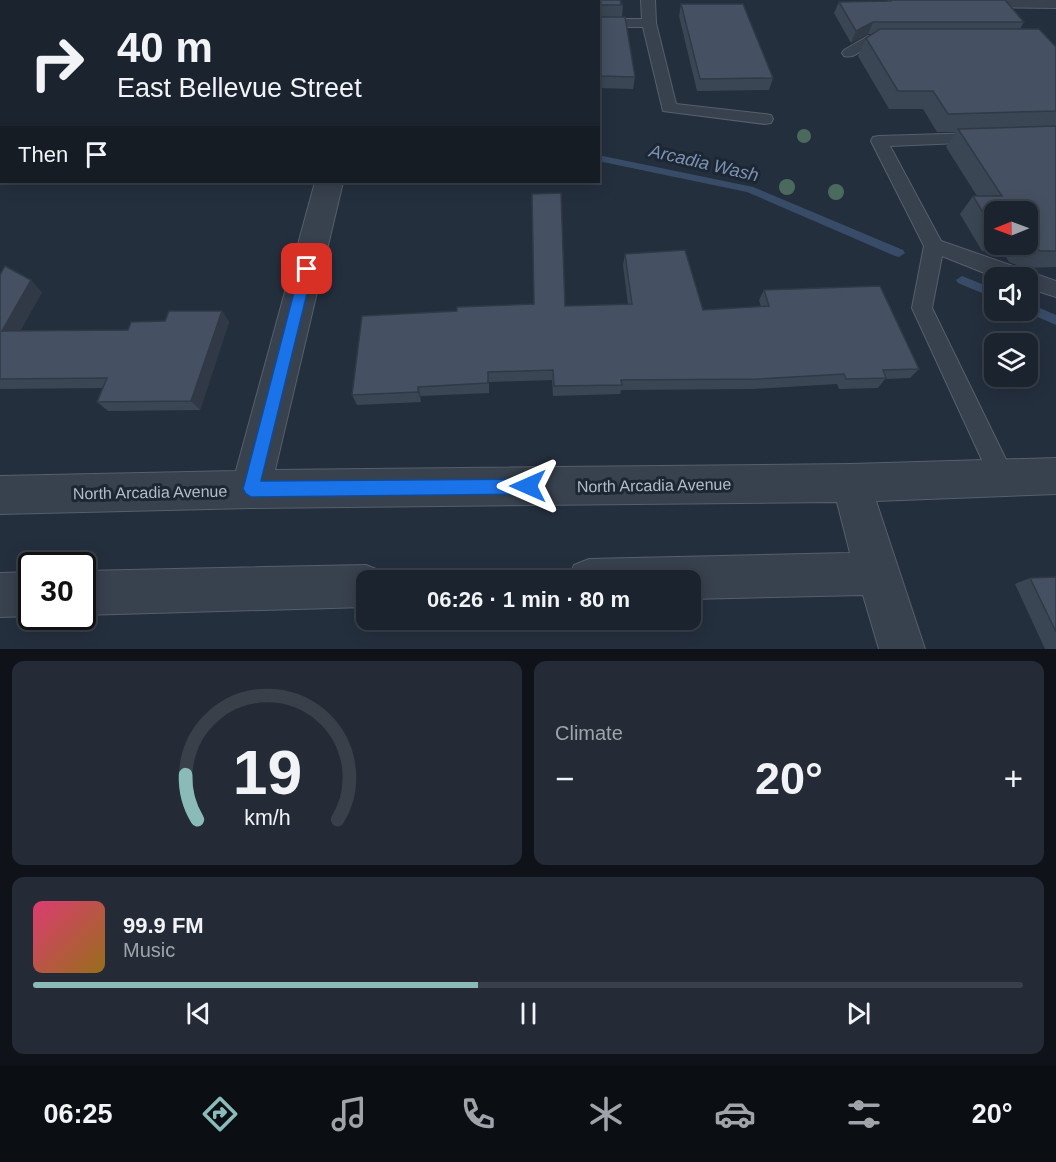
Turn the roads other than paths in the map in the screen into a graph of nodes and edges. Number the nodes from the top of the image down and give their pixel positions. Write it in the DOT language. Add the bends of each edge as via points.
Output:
graph roads {
  1 [pos="648,0"];
  2 [pos="964,4"];
  3 [pos="1056,4"];
  4 [pos="600,23"];
  5 [pos="649,23"];
  6 [pos="902,40"];
  7 [pos="849,53"];
  8 [pos="765,119"];
  9 [pos="997,138"];
  10 [pos="329,183"];
  11 [pos="934,246"];
  12 [pos="990,267"];
  13 [pos="1038,283"];
  14 [pos="1056,289"];
  15 [pos="1056,476"];
  16 [pos="1003,478"];
  17 [pos="852,483"];
  18 [pos="251,489"];
  19 [pos="0,495"];
  20 [pos="877,574"];
  21 [pos="701,578"];
  22 [pos="356,586"];
  23 [pos="96,593"];
  24 [pos="18,594"];
  25 [pos="0,595"];
  26 [pos="902,649"];
  1 -- 5 [label="lane"];
  2 -- 3 [label="lane"];
  4 -- 5 [label="lane"];
  5 -- 8 [label="lane" via="669,108"];
  6 -- 7 [label="lane" via="868,40"];
  9 -- 11 [label="lane" via="879,141"];
  10 -- 18 [label="street"];
  11 -- 12 [label="lane"];
  11 -- 16 [label="lane" via="922,308"];
  13 -- 14 [label="lane"];
  15 -- 16 [label="street, North Arcadia Avenue"];
  16 -- 17 [label="street, North Arcadia Avenue"];
  17 -- 18 [label="street, North Arcadia Avenue"];
  17 -- 20 [label="street"];
  18 -- 19 [label="street, North Arcadia Avenue"];
  20 -- 21 [label="street"];
  20 -- 26 [label="street"];
  22 -- 23 [label="street"];
  24 -- 25 [label="street"];
}
